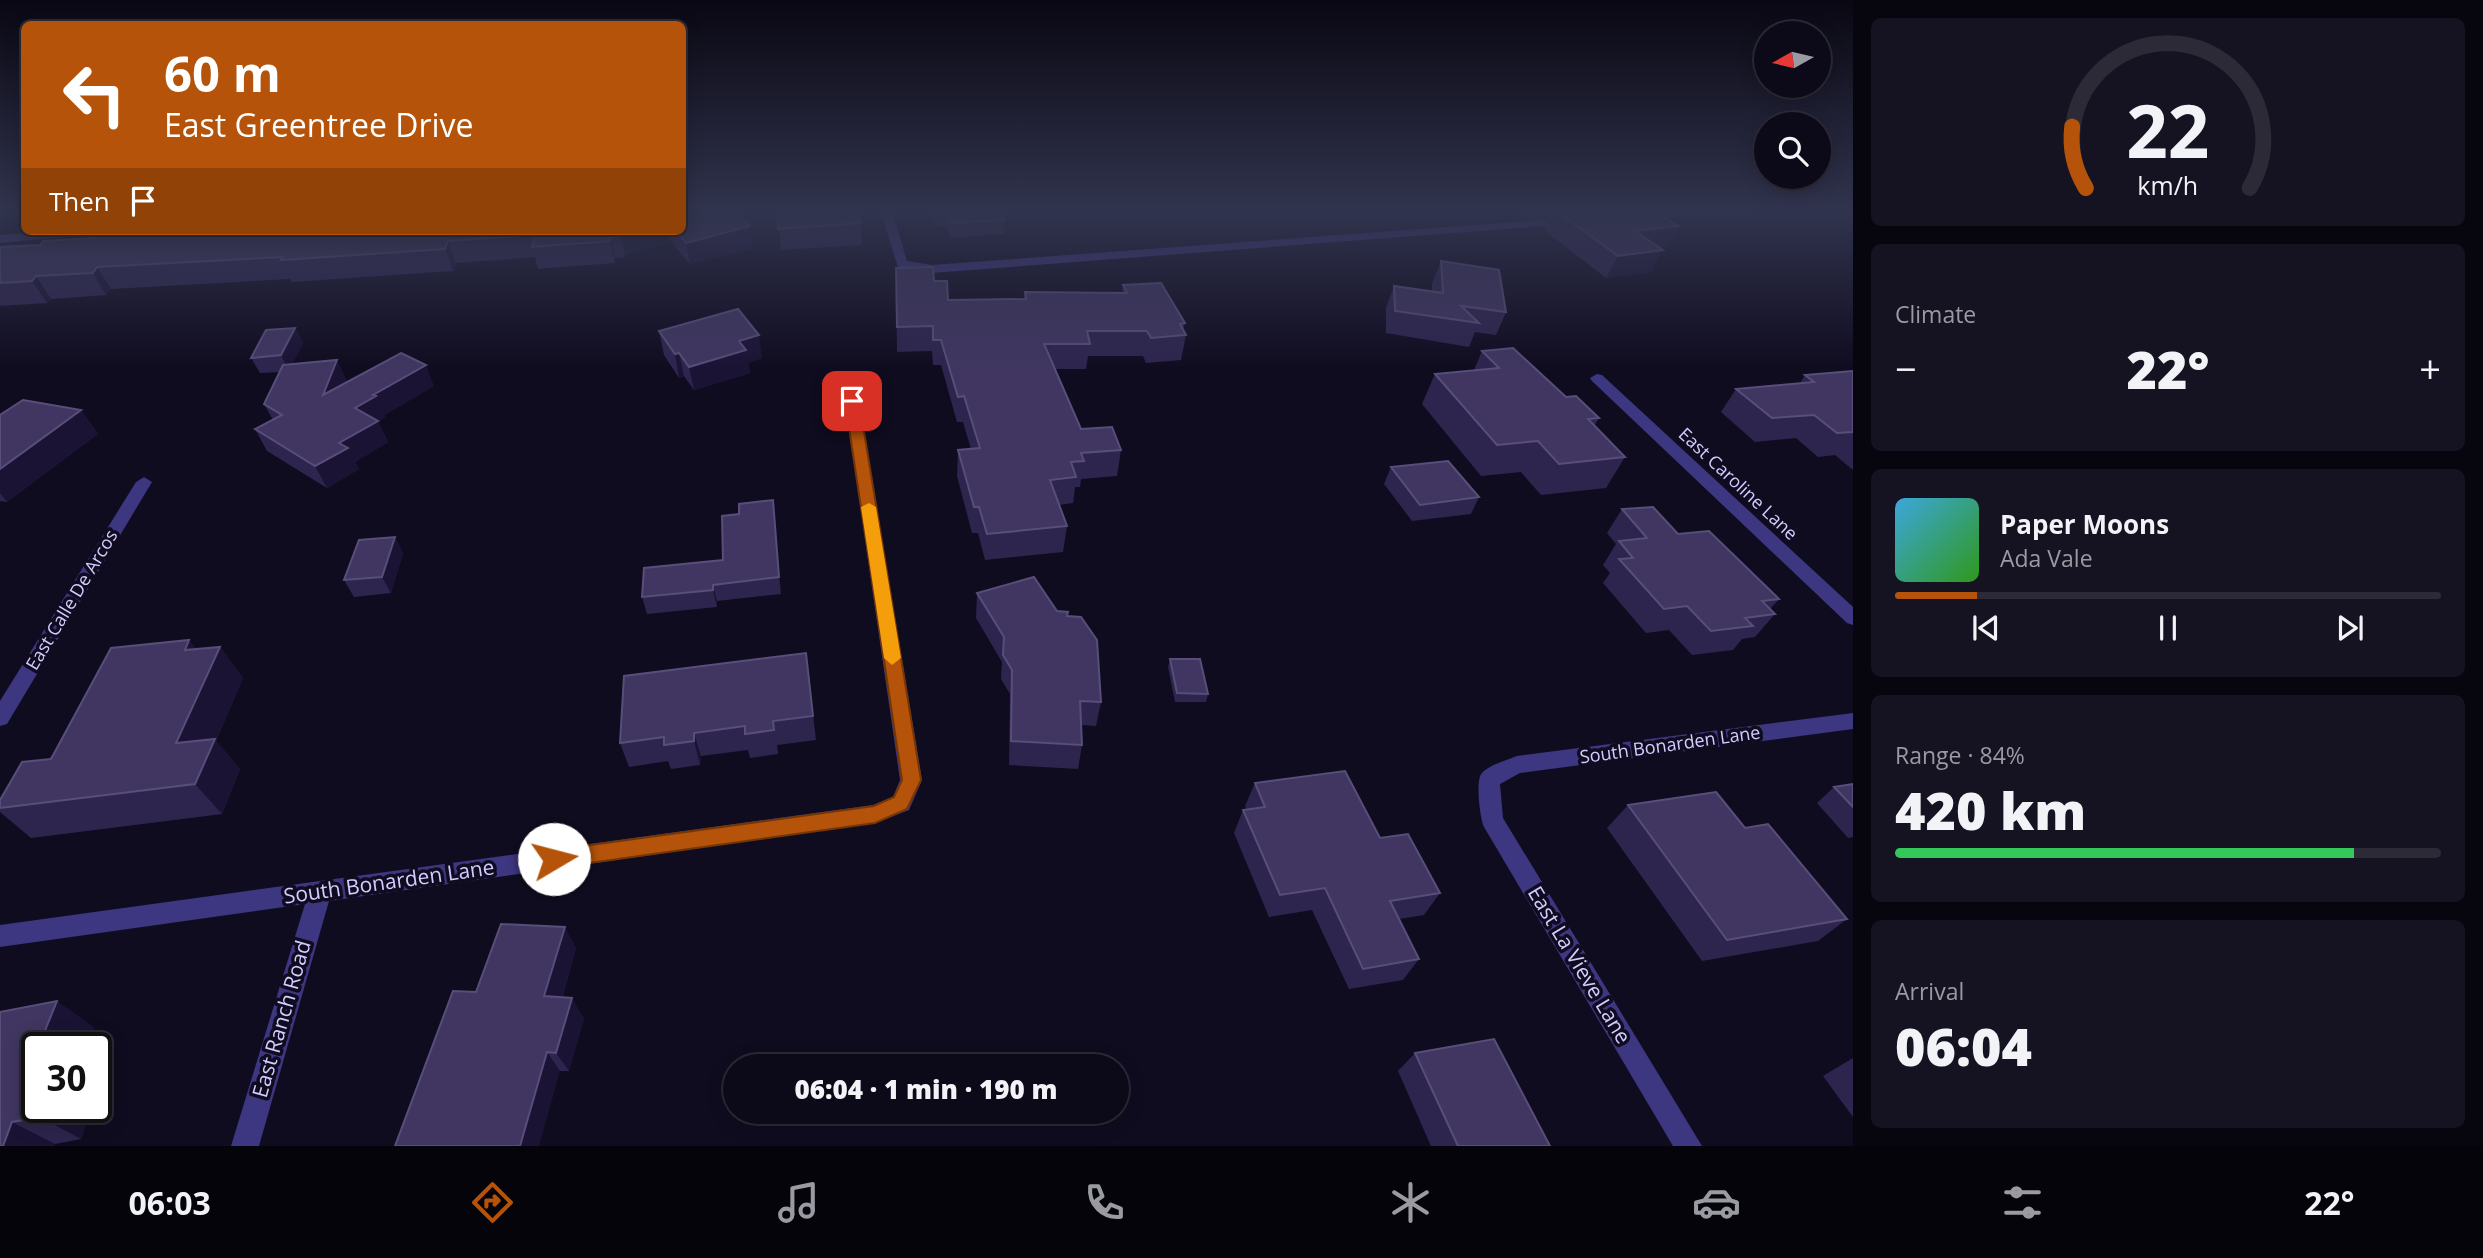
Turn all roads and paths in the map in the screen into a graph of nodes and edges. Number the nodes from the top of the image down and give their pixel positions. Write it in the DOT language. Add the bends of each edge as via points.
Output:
graph roads {
  1 [pos="902,262"];
  2 [pos="1018,262"];
  3 [pos="1597,378"];
  4 [pos="852,401"];
  5 [pos="144,482"];
  6 [pos="1853,618"];
  7 [pos="0,718"];
  8 [pos="1853,721"];
  9 [pos="1489,779"];
  10 [pos="320,893"];
  11 [pos="0,936"];
  12 [pos="245,1146"];
  13 [pos="1688,1146"];
  1 -- 2 [label="street" via="932,269"];
  3 -- 6 [label="street, East Caroline Lane"];
  4 -- 10 [label="street, South Bonarden Lane" via="911,780 901,803 875,814"];
  5 -- 7 [label="street, East Calle De Arcos"];
  8 -- 9 [label="street, South Bonarden Lane" via="1517,765"];
  9 -- 13 [label="street, East La Vieve Lane" via="1492,820"];
  10 -- 11 [label="street, South Bonarden Lane"];
  10 -- 12 [label="street, East Ranch Road"];
}
